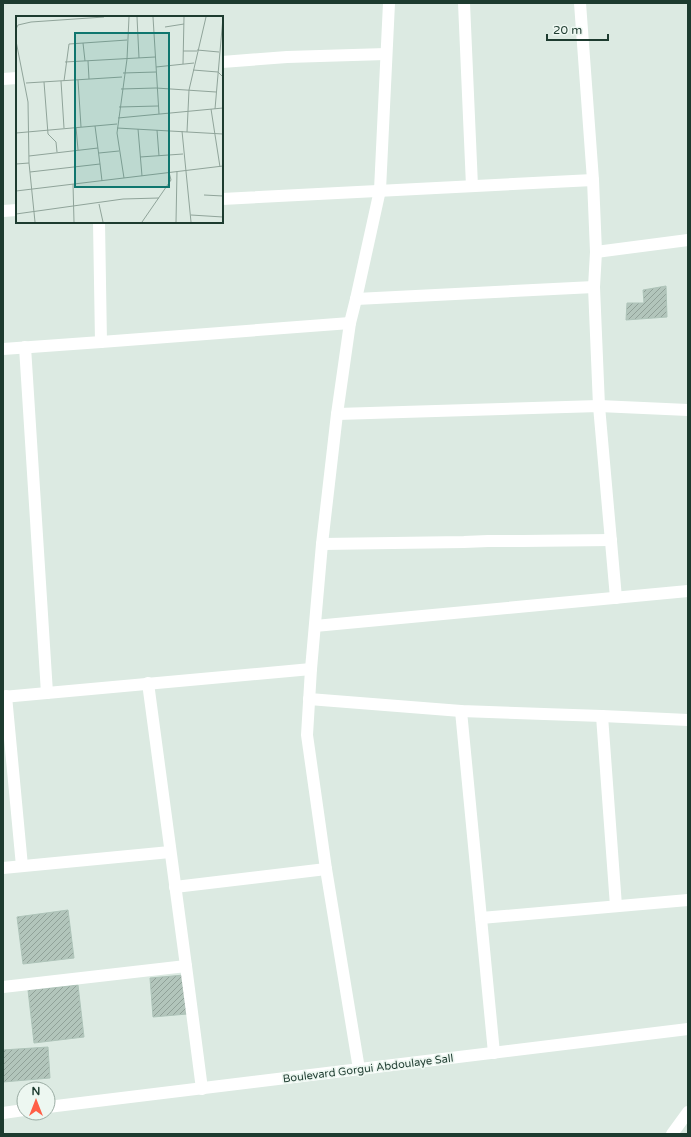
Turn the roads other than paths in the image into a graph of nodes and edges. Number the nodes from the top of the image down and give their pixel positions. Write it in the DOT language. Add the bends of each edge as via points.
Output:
graph roads {
  1 [pos="389,3"];
  2 [pos="464,3"];
  3 [pos="580,3"];
  4 [pos="386,54"];
  5 [pos="223,62"];
  6 [pos="16,78"];
  7 [pos="3,79"];
  8 [pos="593,180"];
  9 [pos="472,186"];
  10 [pos="380,190"];
  11 [pos="223,199"];
  12 [pos="16,210"];
  13 [pos="3,211"];
  14 [pos="99,223"];
  15 [pos="688,240"];
  16 [pos="596,252"];
  17 [pos="594,287"];
  18 [pos="356,299"];
  19 [pos="350,322"];
  20 [pos="101,342"];
  21 [pos="25,348"];
  22 [pos="3,349"];
  23 [pos="600,406"];
  24 [pos="688,410"];
  25 [pos="337,414"];
  26 [pos="611,540"];
  27 [pos="322,544"];
  28 [pos="688,591"];
  29 [pos="616,598"];
  30 [pos="315,626"];
  31 [pos="311,669"];
  32 [pos="148,683"];
  33 [pos="47,693"];
  34 [pos="5,696"];
  35 [pos="309,699"];
  36 [pos="461,711"];
  37 [pos="602,716"];
  38 [pos="688,720"];
  39 [pos="170,852"];
  40 [pos="22,866"];
  41 [pos="3,868"];
  42 [pos="326,870"];
  43 [pos="175,887"];
  44 [pos="688,900"];
  45 [pos="616,906"];
  46 [pos="481,918"];
  47 [pos="186,966"];
  48 [pos="3,987"];
  49 [pos="688,1029"];
  50 [pos="494,1053"];
  51 [pos="359,1069"];
  52 [pos="202,1089"];
  53 [pos="56,1107"];
  54 [pos="16,1111"];
  55 [pos="688,1112"];
  56 [pos="3,1113"];
  57 [pos="672,1134"];
  1 -- 4 [label="street"];
  2 -- 9 [label="street"];
  3 -- 8 [label="street"];
  4 -- 5 [label="street"];
  4 -- 10 [label="street"];
  6 -- 7 [label="street"];
  8 -- 9 [label="street"];
  8 -- 16 [label="street"];
  9 -- 10 [label="street"];
  10 -- 11 [label="street"];
  10 -- 18 [label="street"];
  12 -- 13 [label="street"];
  14 -- 20 [label="street"];
  15 -- 16 [label="street"];
  16 -- 17 [label="street"];
  17 -- 18 [label="street"];
  17 -- 23 [label="street"];
  18 -- 19 [label="street"];
  19 -- 20 [label="street"];
  19 -- 25 [label="street"];
  20 -- 21 [label="street"];
  21 -- 22 [label="street"];
  21 -- 33 [label="street"];
  23 -- 24 [label="street"];
  23 -- 25 [label="street"];
  23 -- 26 [label="street"];
  25 -- 27 [label="street"];
  26 -- 27 [label="street"];
  26 -- 29 [label="street"];
  27 -- 30 [label="street"];
  28 -- 29 [label="street"];
  29 -- 30 [label="street"];
  30 -- 31 [label="street"];
  31 -- 32 [label="street"];
  31 -- 35 [label="street"];
  32 -- 33 [label="street"];
  32 -- 39 [label="street"];
  33 -- 34 [label="street"];
  34 -- 40 [label="street"];
  35 -- 36 [label="street"];
  35 -- 42 [label="street" via="307,735"];
  36 -- 37 [label="street"];
  36 -- 46 [label="street"];
  37 -- 38 [label="street"];
  37 -- 45 [label="street"];
  39 -- 40 [label="street"];
  39 -- 43 [label="street"];
  40 -- 41 [label="street"];
  42 -- 43 [label="street"];
  42 -- 51 [label="street"];
  43 -- 47 [label="street"];
  44 -- 45 [label="street"];
  45 -- 46 [label="street"];
  46 -- 50 [label="street"];
  47 -- 48 [label="street"];
  47 -- 52 [label="street"];
  49 -- 50 [label="street, Boulevard Gorgui Abdoulaye Sall"];
  50 -- 51 [label="street, Boulevard Gorgui Abdoulaye Sall"];
  51 -- 52 [label="street, Boulevard Gorgui Abdoulaye Sall"];
  52 -- 53 [label="street, Boulevard Gorgui Abdoulaye Sall"];
  54 -- 56 [label="street"];
  55 -- 57 [label="street"];
}
